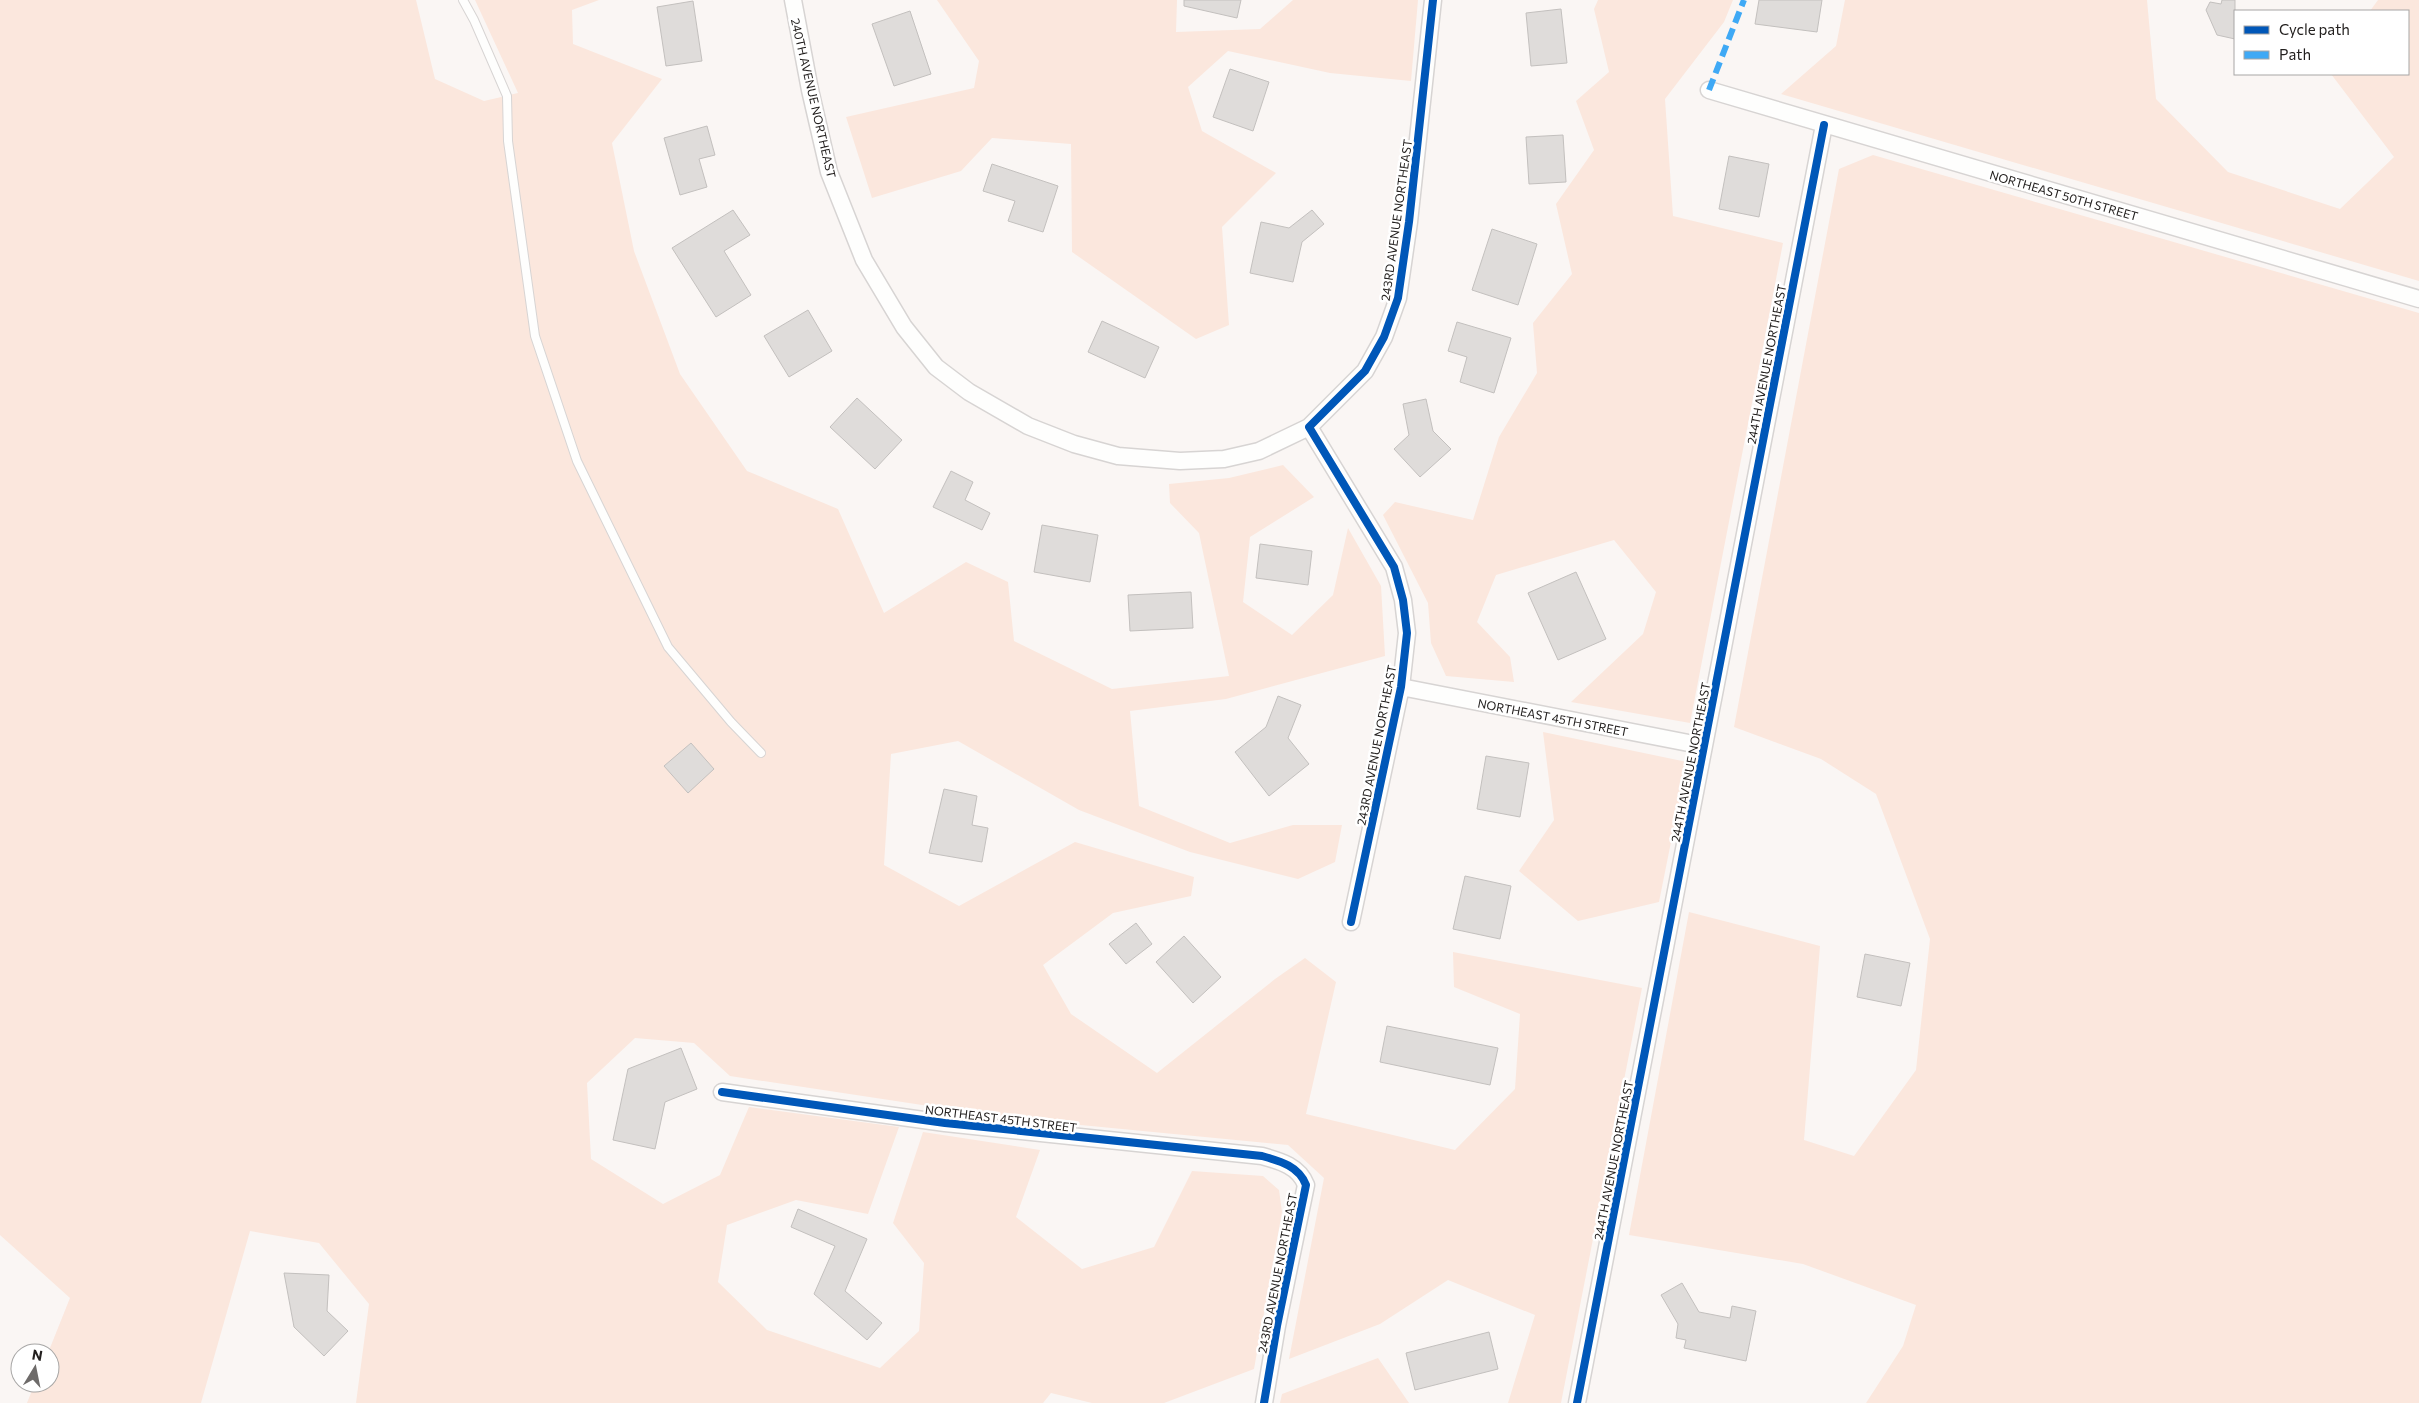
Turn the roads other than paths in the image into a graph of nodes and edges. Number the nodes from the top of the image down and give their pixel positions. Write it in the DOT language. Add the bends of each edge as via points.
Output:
graph roads {
  1 [pos="463,0"];
  2 [pos="793,0"];
  3 [pos="1434,0"];
  4 [pos="1709,90"];
  5 [pos="1824,125"];
  6 [pos="2419,299"];
  7 [pos="1309,426"];
  8 [pos="1401,687"];
  9 [pos="1704,746"];
  10 [pos="761,753"];
  11 [pos="1351,922"];
  12 [pos="722,1092"];
  13 [pos="1279,1160"];
  14 [pos="1264,1403"];
  15 [pos="1577,1403"];
  1 -- 10 [label="lane" via="507,96 508,141 535,336 577,461 668,647"];
  2 -- 7 [label="street, 240TH AVENUE NORTHEAST" via="810,90 833,181 864,260 904,327 936,367 969,392 1028,426 1074,444 1118,456 1180,461 1224,459 1259,451"];
  3 -- 7 [label="street, 243RD AVENUE NORTHEAST" via="1398,298 1384,338 1365,371"];
  4 -- 5 [label="street, NORTHEAST 50TH STREET"];
  5 -- 6 [label="street, NORTHEAST 50TH STREET"];
  5 -- 9 [label="street, 244TH AVENUE NORTHEAST"];
  7 -- 8 [label="street, 243RD AVENUE NORTHEAST" via="1394,567 1407,633"];
  8 -- 9 [label="street, NORTHEAST 45TH STREET"];
  8 -- 11 [label="street, 243RD AVENUE NORTHEAST"];
  9 -- 15 [label="street, 244TH AVENUE NORTHEAST"];
  12 -- 13 [label="street, NORTHEAST 45TH STREET" via="954,1124"];
  13 -- 14 [label="street, 243RD AVENUE NORTHEAST" via="1298,1171 1306,1185"];
}
